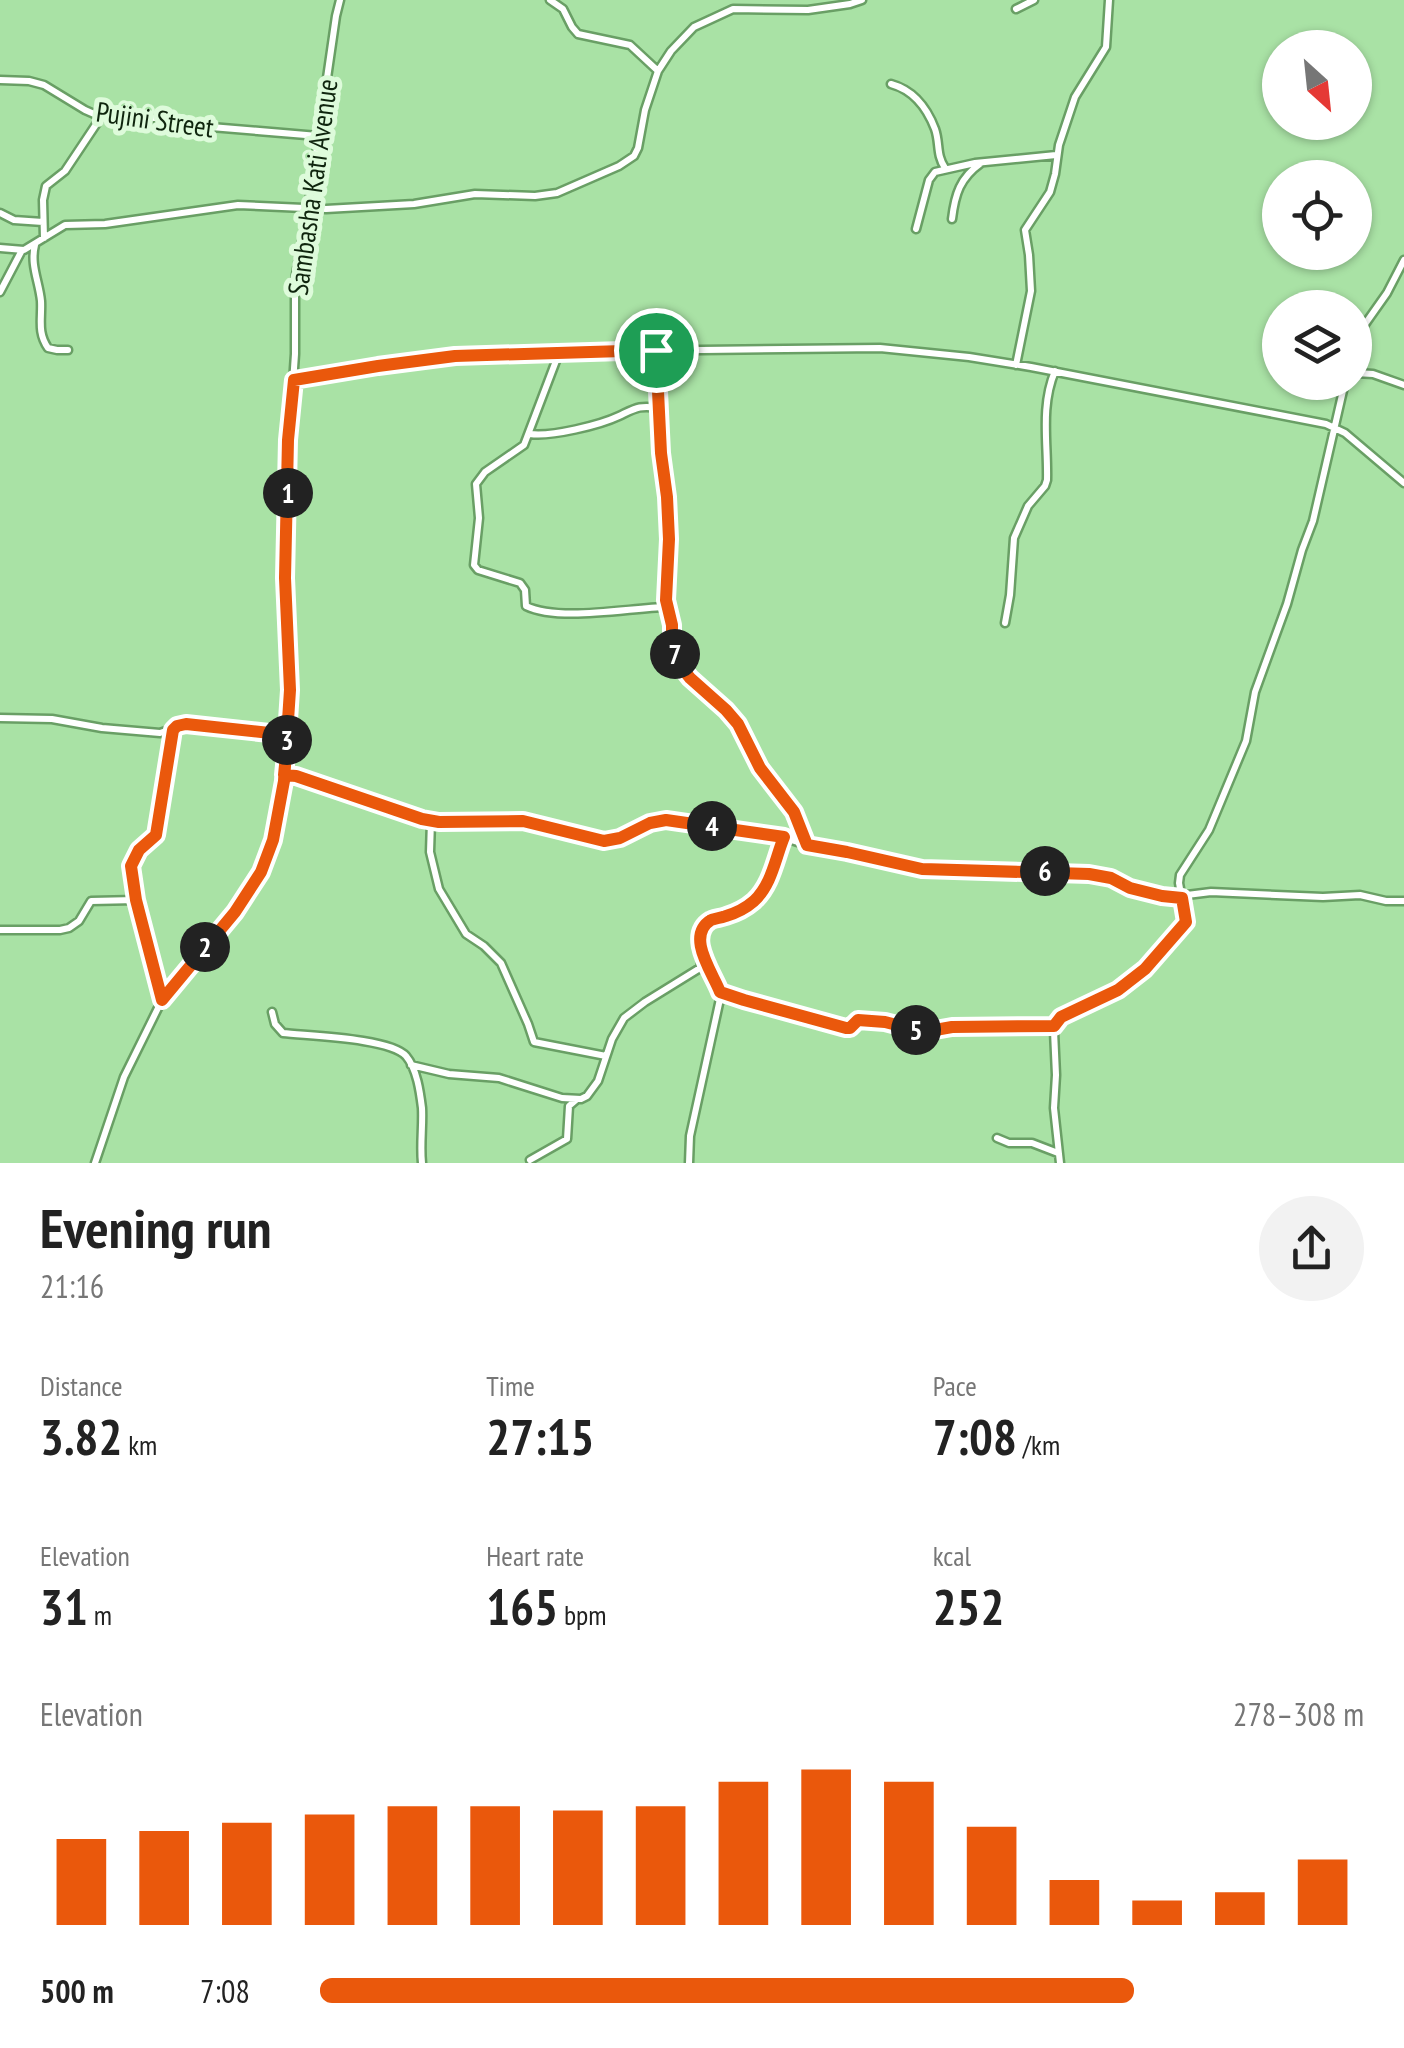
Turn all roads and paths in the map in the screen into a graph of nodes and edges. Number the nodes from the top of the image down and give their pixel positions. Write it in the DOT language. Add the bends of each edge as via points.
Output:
graph roads {
  1 [pos="340,0"];
  2 [pos="550,0"];
  3 [pos="862,0"];
  4 [pos="1034,0"];
  5 [pos="1110,0"];
  6 [pos="1016,9"];
  7 [pos="658,71"];
  8 [pos="0,80"];
  9 [pos="891,84"];
  10 [pos="101,117"];
  11 [pos="318,136"];
  12 [pos="1056,155"];
  13 [pos="982,162"];
  14 [pos="946,168"];
  15 [pos="308,209"];
  16 [pos="0,213"];
  17 [pos="952,219"];
  18 [pos="43,222"];
  19 [pos="916,229"];
  20 [pos="44,238"];
  21 [pos="36,244"];
  22 [pos="0,248"];
  23 [pos="22,250"];
  24 [pos="1404,260"];
  25 [pos="0,292"];
  26 [pos="1372,315"];
  27 [pos="68,350"];
  28 [pos="656,350"];
  29 [pos="559,353"];
  30 [pos="1016,365"];
  31 [pos="1055,371"];
  32 [pos="1372,374"];
  33 [pos="294,380"];
  34 [pos="1404,385"];
  35 [pos="1340,400"];
  36 [pos="659,408"];
  37 [pos="1333,426"];
  38 [pos="530,434"];
  39 [pos="1404,483"];
  40 [pos="666,607"];
  41 [pos="1005,623"];
  42 [pos="0,718"];
  43 [pos="173,730"];
  44 [pos="288,735"];
  45 [pos="284,775"];
  46 [pos="432,821"];
  47 [pos="784,837"];
  48 [pos="807,845"];
  49 [pos="1182,898"];
  50 [pos="136,900"];
  51 [pos="1404,900"];
  52 [pos="0,930"];
  53 [pos="702,959"];
  54 [pos="720,992"];
  55 [pos="162,1000"];
  56 [pos="272,1012"];
  57 [pos="1054,1026"];
  58 [pos="606,1056"];
  59 [pos="411,1065"];
  60 [pos="577,1099"];
  61 [pos="997,1138"];
  62 [pos="1058,1154"];
  63 [pos="530,1160"];
  64 [pos="96,1163"];
  65 [pos="422,1163"];
  66 [pos="689,1163"];
  67 [pos="1060,1163"];
  1 -- 11 [label="street, Sambasha Kati Avenue"];
  2 -- 7 [label="street" via="578,34 630,45"];
  3 -- 7 [label="street" via="808,10 734,9 694,26"];
  4 -- 6 [label="street"];
  5 -- 12 [label="street" via="1106,46 1074,97"];
  7 -- 15 [label="street" via="634,156 568,189"];
  8 -- 10 [label="street, Pujini Street" via="44,85"];
  9 -- 14 [label="street" via="916,97"];
  10 -- 11 [label="street, Pujini Street"];
  10 -- 18 [label="street" via="65,171 46,186"];
  11 -- 15 [label="street, Sambasha Kati Avenue"];
  12 -- 13 [label="street"];
  12 -- 30 [label="street" via="1050,192 1025,230 1030,291"];
  13 -- 14 [label="street"];
  13 -- 17 [label="street" via="961,182"];
  14 -- 19 [label="street" via="931,175"];
  15 -- 20 [label="street" via="238,205 64,225"];
  15 -- 33 [label="street, Sambasha Kati Avenue" via="296,265"];
  16 -- 18 [label="street"];
  18 -- 20 [label="street"];
  20 -- 21 [label="street"];
  21 -- 23 [label="street"];
  21 -- 27 [label="street" via="41,334 48,348"];
  22 -- 23 [label="street"];
  23 -- 25 [label="street"];
  24 -- 26 [label="street"];
  28 -- 29 [label="street"];
  28 -- 30 [label="street" via="880,348"];
  28 -- 36 [label="street"];
  29 -- 33 [label="street" via="455,356"];
  29 -- 38 [label="street"];
  30 -- 31 [label="street"];
  31 -- 37 [label="street"];
  31 -- 41 [label="street" via="1044,429 1045,486 1016,532"];
  32 -- 34 [label="street"];
  33 -- 44 [label="street, Sambasha Kati Avenue" via="285,578"];
  35 -- 37 [label="street"];
  36 -- 38 [label="street" via="634,407 581,428"];
  36 -- 40 [label="street" via="669,539"];
  37 -- 39 [label="street"];
  37 -- 49 [label="street" via="1313,521 1254,692 1246,741 1209,830 1180,875"];
  38 -- 40 [label="street" via="476,484 476,569 520,583 533,609"];
  40 -- 48 [label="street" via="679,664 738,724 760,768 794,812"];
  42 -- 43 [label="street"];
  43 -- 44 [label="street" via="186,724"];
  43 -- 50 [label="street" via="156,835 132,862"];
  44 -- 45 [label="street, Sambasha Kati Avenue"];
  45 -- 46 [label="street"];
  45 -- 55 [label="street, Sambasha Kati Avenue" via="261,872"];
  46 -- 47 [label="street" via="523,821 604,841 666,820"];
  46 -- 58 [label="street" via="430,852 439,889 466,934 500,963 534,1042"];
  47 -- 48 [label="street"];
  47 -- 53 [label="street" via="762,891 742,910 705,927"];
  48 -- 49 [label="street" via="922,869 1089,874"];
  49 -- 51 [label="street" via="1212,892"];
  49 -- 57 [label="street" via="1186,922 1152,962"];
  50 -- 52 [label="street" via="91,901 74,926 60,930"];
  50 -- 55 [label="street"];
  53 -- 54 [label="street"];
  53 -- 58 [label="street" via="700,968 624,1018"];
  54 -- 57 [label="street" via="846,1028 858,1020 924,1032"];
  54 -- 66 [label="street"];
  55 -- 64 [label="street, Sambasha Kati Avenue" via="124,1077"];
  56 -- 59 [label="street" via="283,1033 368,1042 395,1049"];
  57 -- 62 [label="street"];
  58 -- 60 [label="street" via="592,1090"];
  59 -- 60 [label="street"];
  59 -- 65 [label="street" via="422,1106"];
  60 -- 63 [label="street" via="569,1106 566,1139"];
  61 -- 62 [label="street"];
  62 -- 67 [label="street"];
}
